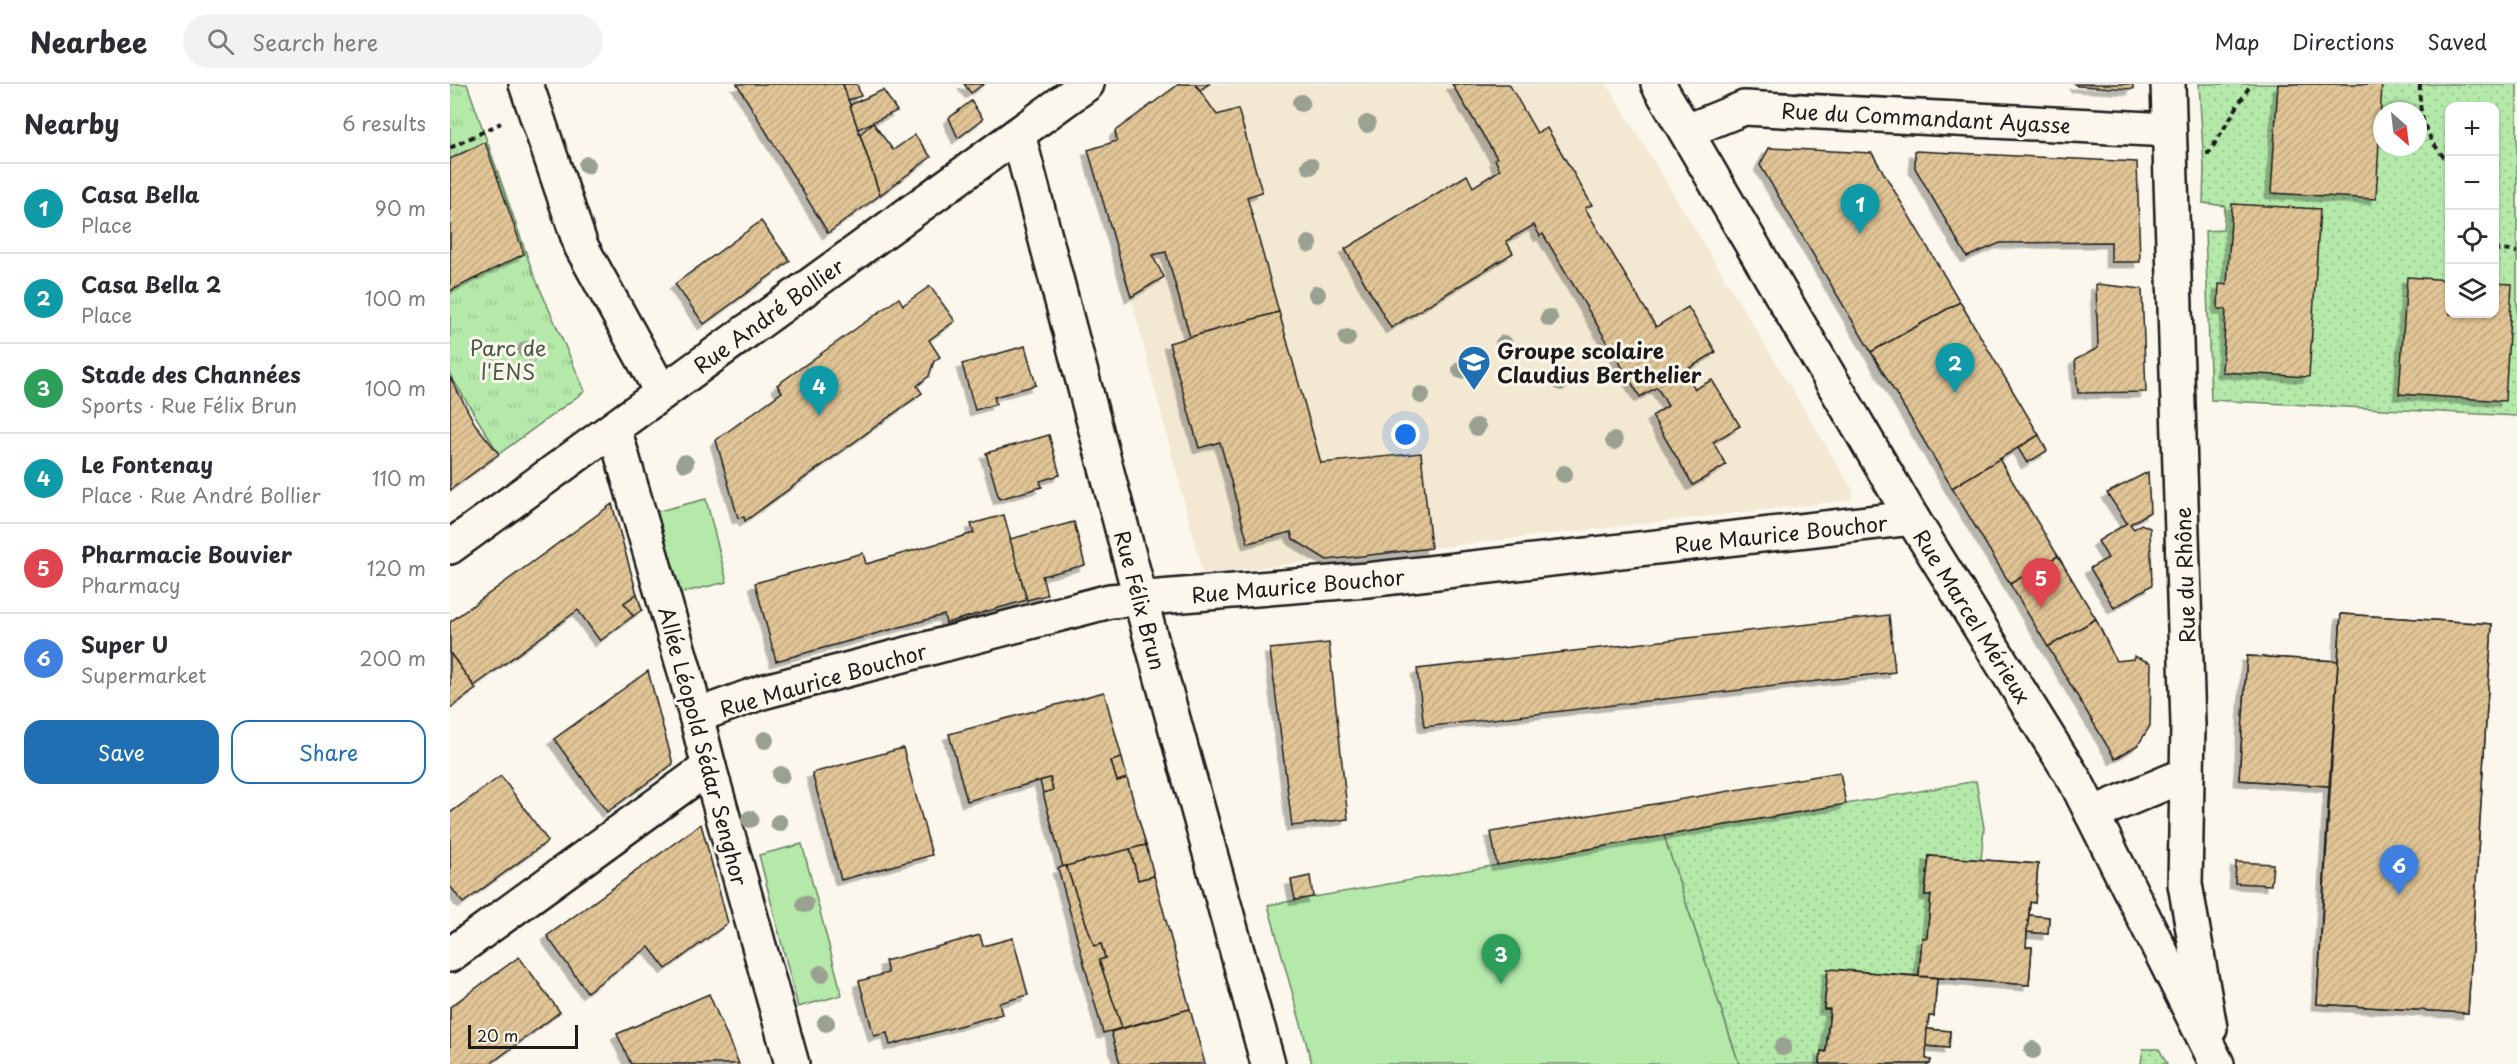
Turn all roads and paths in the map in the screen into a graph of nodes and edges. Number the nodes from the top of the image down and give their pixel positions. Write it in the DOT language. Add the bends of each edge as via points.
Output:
graph roads {
  1 [pos="1087,84"];
  2 [pos="1658,84"];
  3 [pos="2168,84"];
  4 [pos="2251,84"];
  5 [pos="2420,84"];
  6 [pos="530,95"];
  7 [pos="2169,130"];
  8 [pos="1687,131"];
  9 [pos="1018,134"];
  10 [pos="450,147"];
  11 [pos="2203,154"];
  12 [pos="2445,159"];
  13 [pos="2499,250"];
  14 [pos="2517,252"];
  15 [pos="662,393"];
  16 [pos="614,428"];
  17 [pos="1912,518"];
  18 [pos="450,547"];
  19 [pos="1141,598"];
  20 [pos="696,716"];
  21 [pos="709,767"];
  22 [pos="2187,774"];
  23 [pos="2092,814"];
  24 [pos="450,955"];
  25 [pos="792,1064"];
  26 [pos="1268,1064"];
  27 [pos="2217,1064"];
  1 -- 9 [label="street, Rue André Bollier"];
  2 -- 8 [label="street, Rue Marcel Mérieux"];
  3 -- 7 [label="street, Rue du Rhône"];
  4 -- 11 [label="path" via="2210,153"];
  5 -- 12 [label="path" via="2423,126"];
  6 -- 10 [label="path"];
  6 -- 15 [label="street" via="581,246"];
  7 -- 8 [label="street, Rue du Commandant Ayasse" via="1744,108"];
  7 -- 22 [label="street, Rue du Rhône"];
  8 -- 17 [label="street, Rue Marcel Mérieux"];
  9 -- 15 [label="street, Rue André Bollier"];
  9 -- 19 [label="street, Rue Félix Brun"];
  13 -- 14 [label="path"];
  15 -- 16 [label="street, Rue André Bollier"];
  16 -- 18 [label="street, Rue André Bollier"];
  16 -- 20 [label="street, Allée Léopold Sédar Senghor"];
  17 -- 19 [label="street, Rue Maurice Bouchor" via="1367,580"];
  17 -- 23 [label="street, Rue Marcel Mérieux"];
  19 -- 20 [label="street, Rue Maurice Bouchor" via="1110,601 762,692"];
  19 -- 26 [label="street, Rue Félix Brun"];
  20 -- 21 [label="street, Allée Léopold Sédar Senghor"];
  21 -- 24 [label="street"];
  21 -- 25 [label="street, Allée Léopold Sédar Senghor"];
  22 -- 23 [label="street"];
  22 -- 27 [label="street, Rue du Rhône" via="2185,884"];
  23 -- 27 [label="street, Rue Marcel Mérieux"];
}
